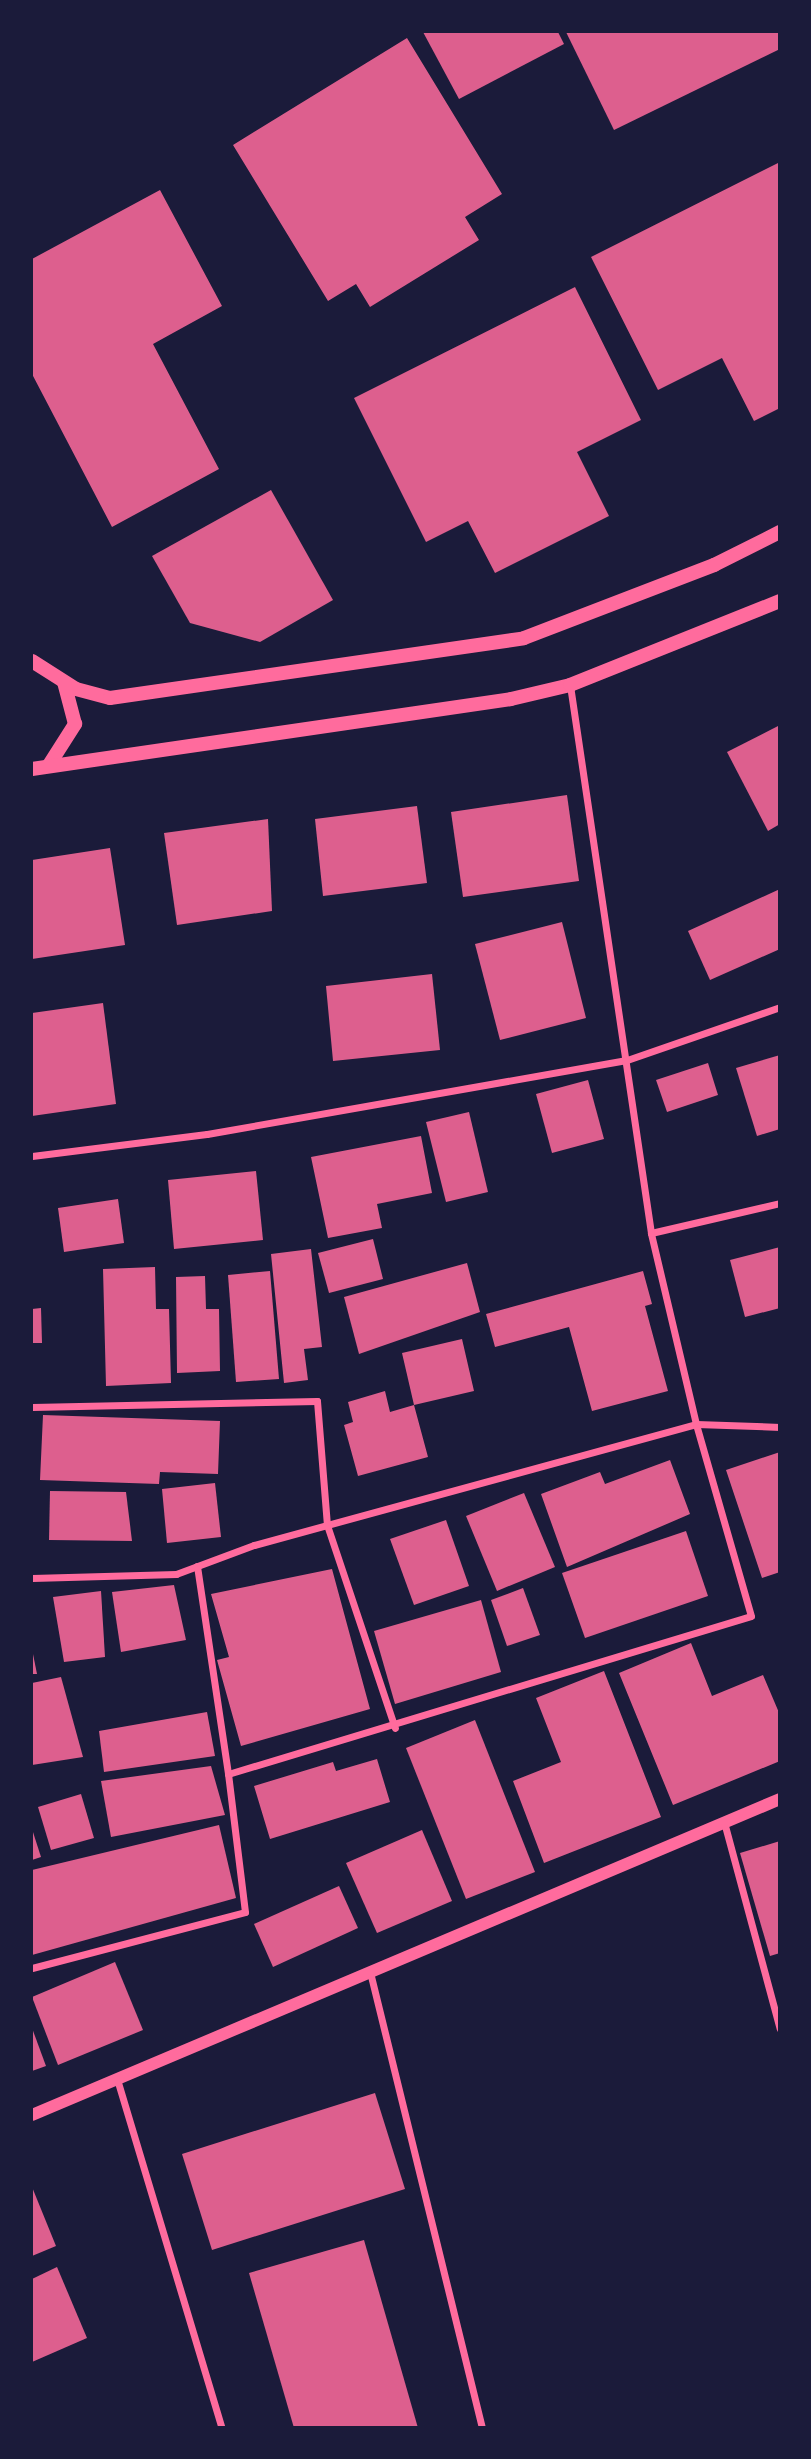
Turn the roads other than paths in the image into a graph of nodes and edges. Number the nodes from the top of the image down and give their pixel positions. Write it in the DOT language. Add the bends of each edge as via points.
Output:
graph roads {
  1 [pos="779,532"];
  2 [pos="779,601"];
  3 [pos="32,661"];
  4 [pos="62,678"];
  5 [pos="570,685"];
  6 [pos="48,765"];
  7 [pos="32,769"];
  8 [pos="779,1007"];
  9 [pos="628,1060"];
  10 [pos="32,1157"];
  11 [pos="779,1203"];
  12 [pos="652,1233"];
  13 [pos="32,1407"];
  14 [pos="696,1424"];
  15 [pos="779,1427"];
  16 [pos="327,1525"];
  17 [pos="197,1566"];
  18 [pos="32,1578"];
  19 [pos="395,1728"];
  20 [pos="228,1773"];
  21 [pos="779,1799"];
  22 [pos="724,1822"];
  23 [pos="32,1968"];
  24 [pos="370,1972"];
  25 [pos="779,2029"];
  26 [pos="117,2079"];
  27 [pos="32,2115"];
  28 [pos="222,2427"];
  29 [pos="482,2427"];
  1 -- 4 [label="main road" via="714,565 524,638 110,698 76,690"];
  2 -- 5 [label="main road"];
  3 -- 4 [label="main road"];
  4 -- 6 [label="main road" via="75,724"];
  5 -- 6 [label="main road" via="511,699"];
  5 -- 9 [label="street"];
  6 -- 7 [label="main road"];
  8 -- 9 [label="street"];
  9 -- 10 [label="street" via="207,1134"];
  9 -- 12 [label="street"];
  11 -- 12 [label="street"];
  12 -- 14 [label="street"];
  13 -- 16 [label="street" via="317,1401"];
  14 -- 15 [label="street"];
  14 -- 16 [label="street"];
  14 -- 19 [label="street" via="751,1616"];
  16 -- 17 [label="street"];
  16 -- 19 [label="street"];
  17 -- 18 [label="street" via="176,1574"];
  17 -- 20 [label="street"];
  19 -- 20 [label="street"];
  20 -- 23 [label="street" via="245,1912"];
  21 -- 22 [label="street"];
  22 -- 24 [label="street"];
  22 -- 25 [label="street"];
  24 -- 26 [label="street"];
  24 -- 29 [label="street"];
  26 -- 27 [label="street"];
  26 -- 28 [label="street"];
}
